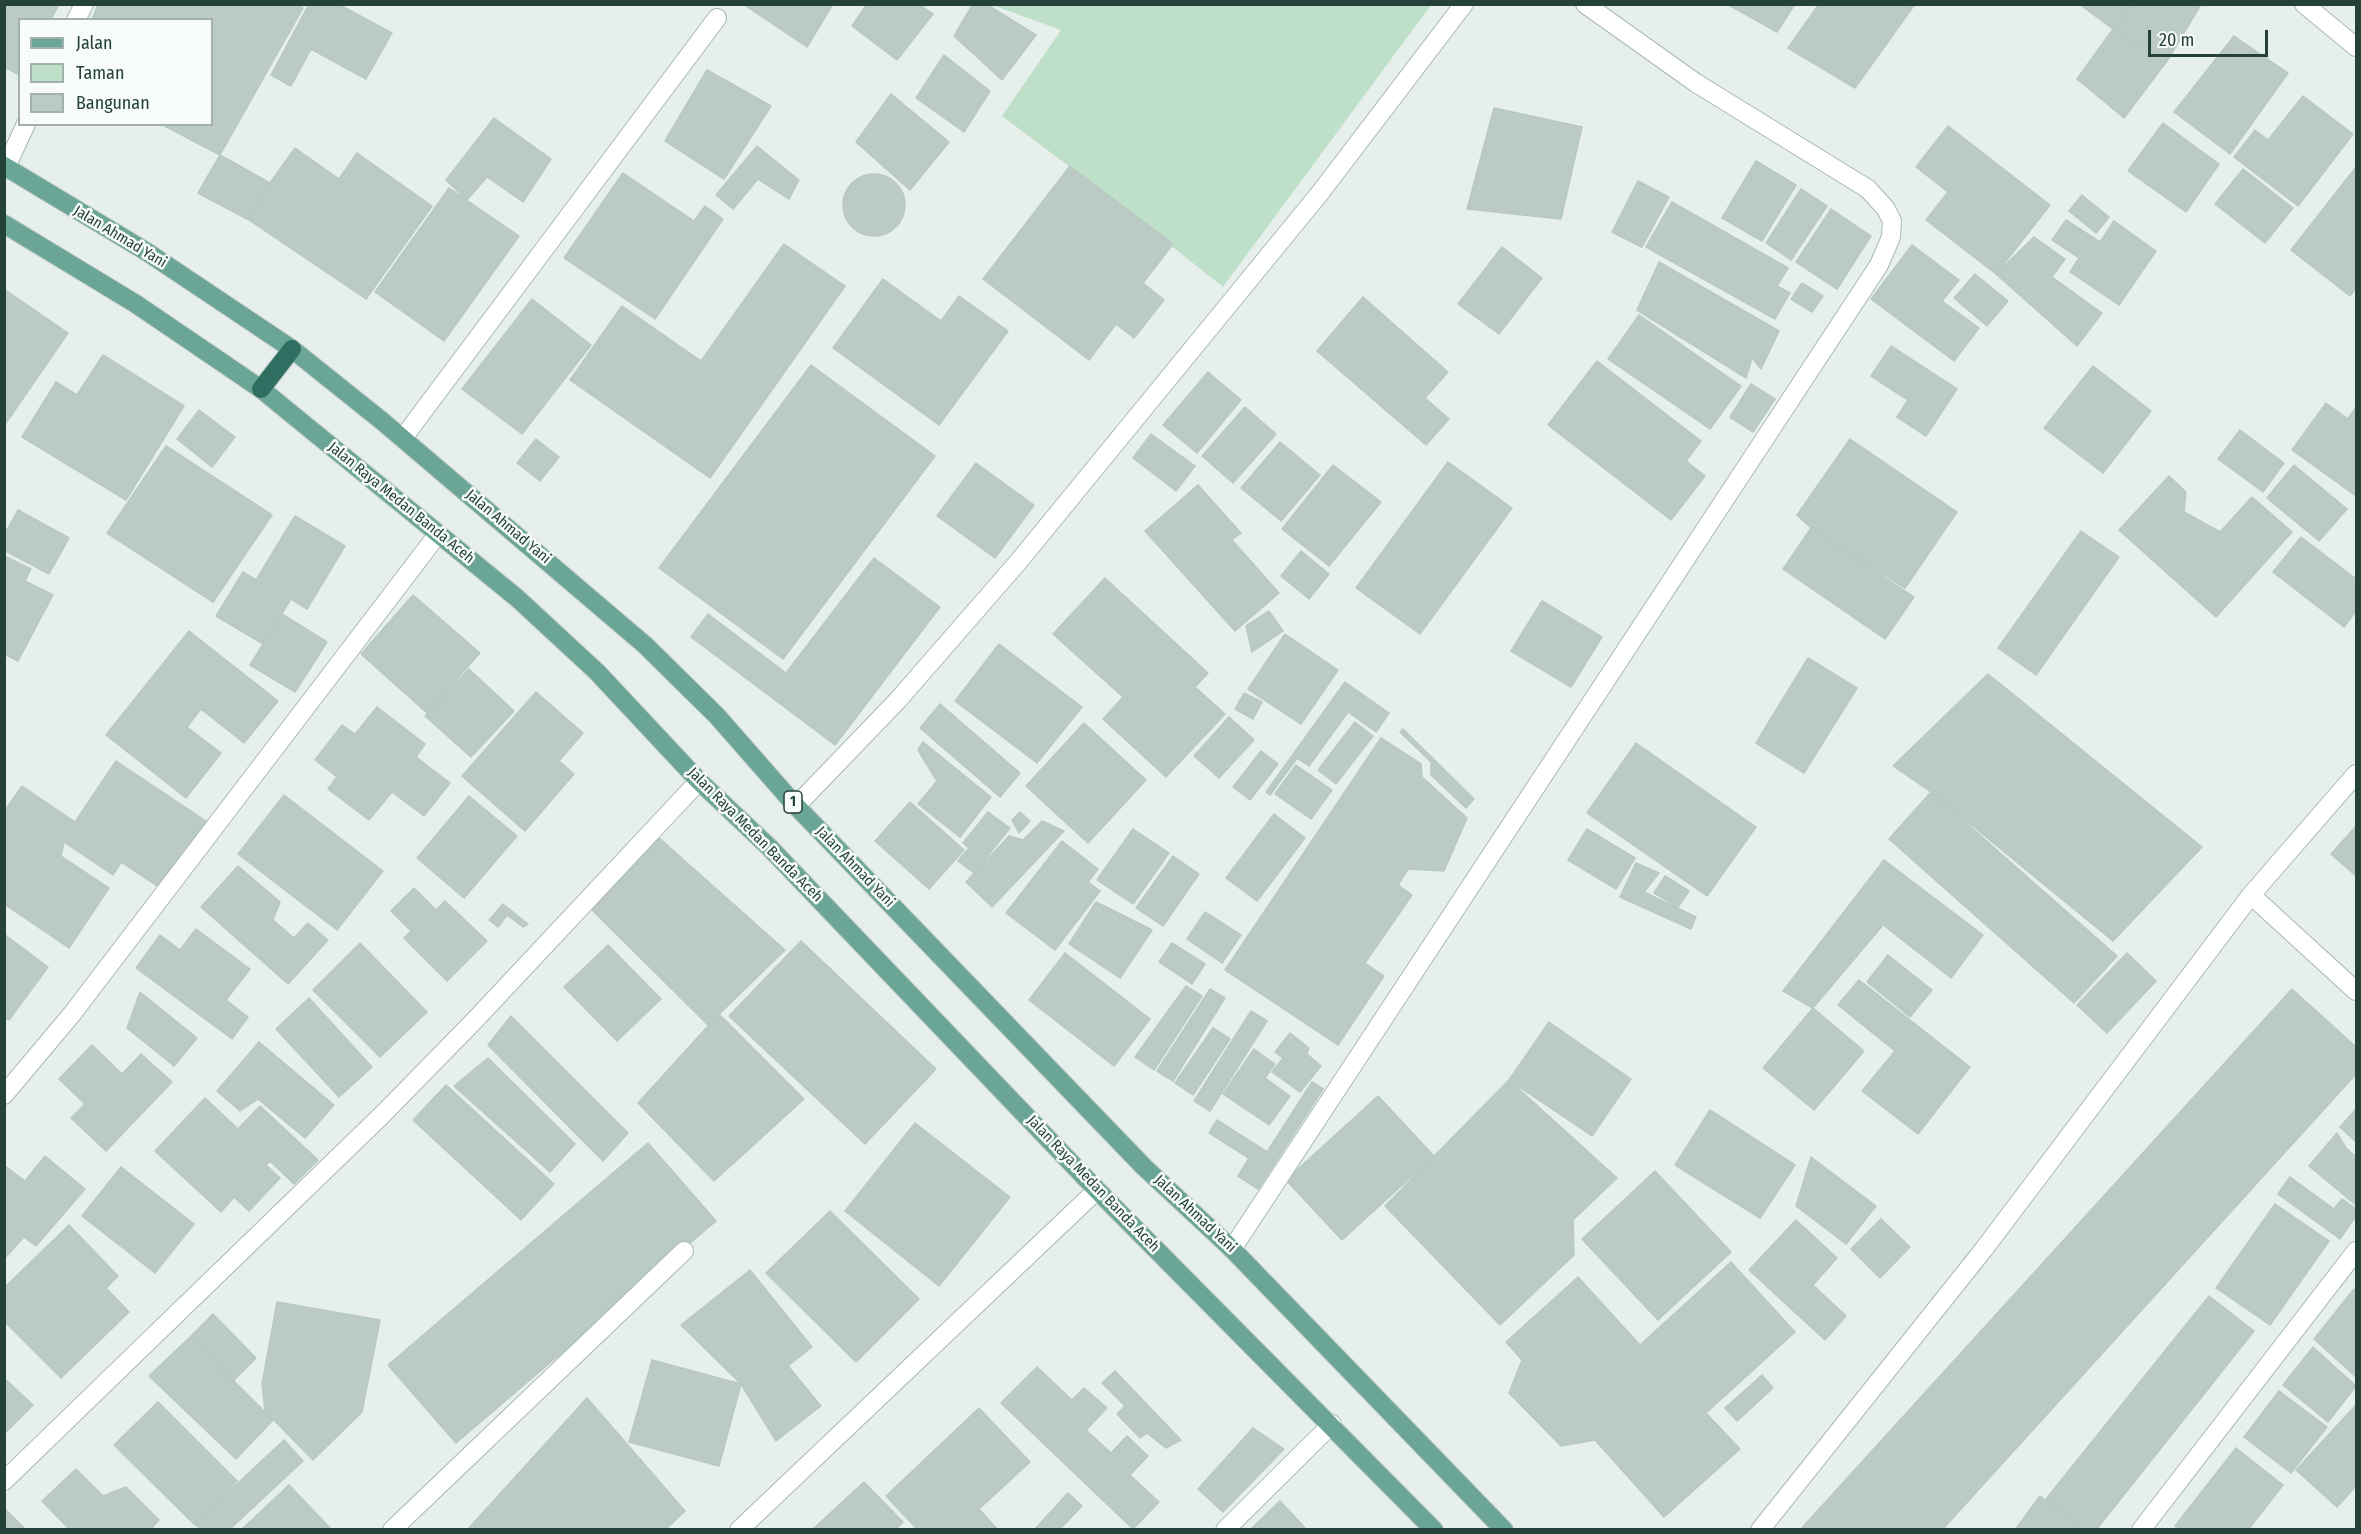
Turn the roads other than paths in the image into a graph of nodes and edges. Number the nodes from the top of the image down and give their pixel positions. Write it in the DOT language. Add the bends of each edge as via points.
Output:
graph roads {
  1 [pos="84,4"];
  2 [pos="1464,4"];
  3 [pos="1586,4"];
  4 [pos="2304,4"];
  5 [pos="77,18"];
  6 [pos="717,18"];
  7 [pos="2356,47"];
  8 [pos="25,126"];
  9 [pos="5,166"];
  10 [pos="4,224"];
  11 [pos="292,349"];
  12 [pos="261,389"];
  13 [pos="403,438"];
  14 [pos="438,534"];
  15 [pos="2356,774"];
  16 [pos="699,781"];
  17 [pos="796,806"];
  18 [pos="2251,895"];
  19 [pos="2356,991"];
  20 [pos="4,1095"];
  21 [pos="1097,1190"];
  22 [pos="1232,1249"];
  23 [pos="684,1251"];
  24 [pos="2356,1251"];
  25 [pos="1332,1424"];
  26 [pos="4,1481"];
  27 [pos="392,1530"];
  28 [pos="739,1530"];
  29 [pos="1225,1530"];
  30 [pos="1434,1530"];
  31 [pos="1504,1530"];
  32 [pos="1760,1530"];
  33 [pos="2141,1530"];
  1 -- 5 [label="street"];
  2 -- 17 [label="street" via="1320,193 1019,561 898,700"];
  3 -- 22 [label="street" via="1696,83 1868,189 1892,221 1891,237 1879,265"];
  4 -- 7 [label="street"];
  6 -- 13 [label="street"];
  8 -- 9 [label="street"];
  9 -- 11 [label="main road, Jalan Ahmad Yani / 1" via="147,252"];
  10 -- 12 [label="main road, Jalan Raya Medan Banda Aceh" via="136,304"];
  11 -- 12 [label="highway"];
  11 -- 13 [label="main road, Jalan Ahmad Yani / 1"];
  12 -- 14 [label="main road, Jalan Raya Medan Banda Aceh"];
  13 -- 17 [label="main road, Jalan Ahmad Yani / 1" via="645,645 717,716"];
  14 -- 16 [label="main road, Jalan Raya Medan Banda Aceh" via="517,598 597,672"];
  14 -- 20 [label="street" via="72,1014"];
  15 -- 18 [label="street"];
  16 -- 21 [label="main road, Jalan Raya Medan Banda Aceh" via="769,847"];
  16 -- 26 [label="street" via="382,1114"];
  17 -- 22 [label="main road, Jalan Ahmad Yani / 1" via="1144,1167"];
  18 -- 19 [label="street"];
  18 -- 32 [label="street" via="1984,1249"];
  21 -- 25 [label="main road, Jalan Raya Medan Banda Aceh"];
  21 -- 28 [label="street"];
  22 -- 31 [label="main road, Jalan Ahmad Yani / 1"];
  23 -- 27 [label="street"];
  24 -- 33 [label="street"];
  25 -- 29 [label="street"];
  25 -- 30 [label="main road, Jalan Raya Medan Banda Aceh"];
}
